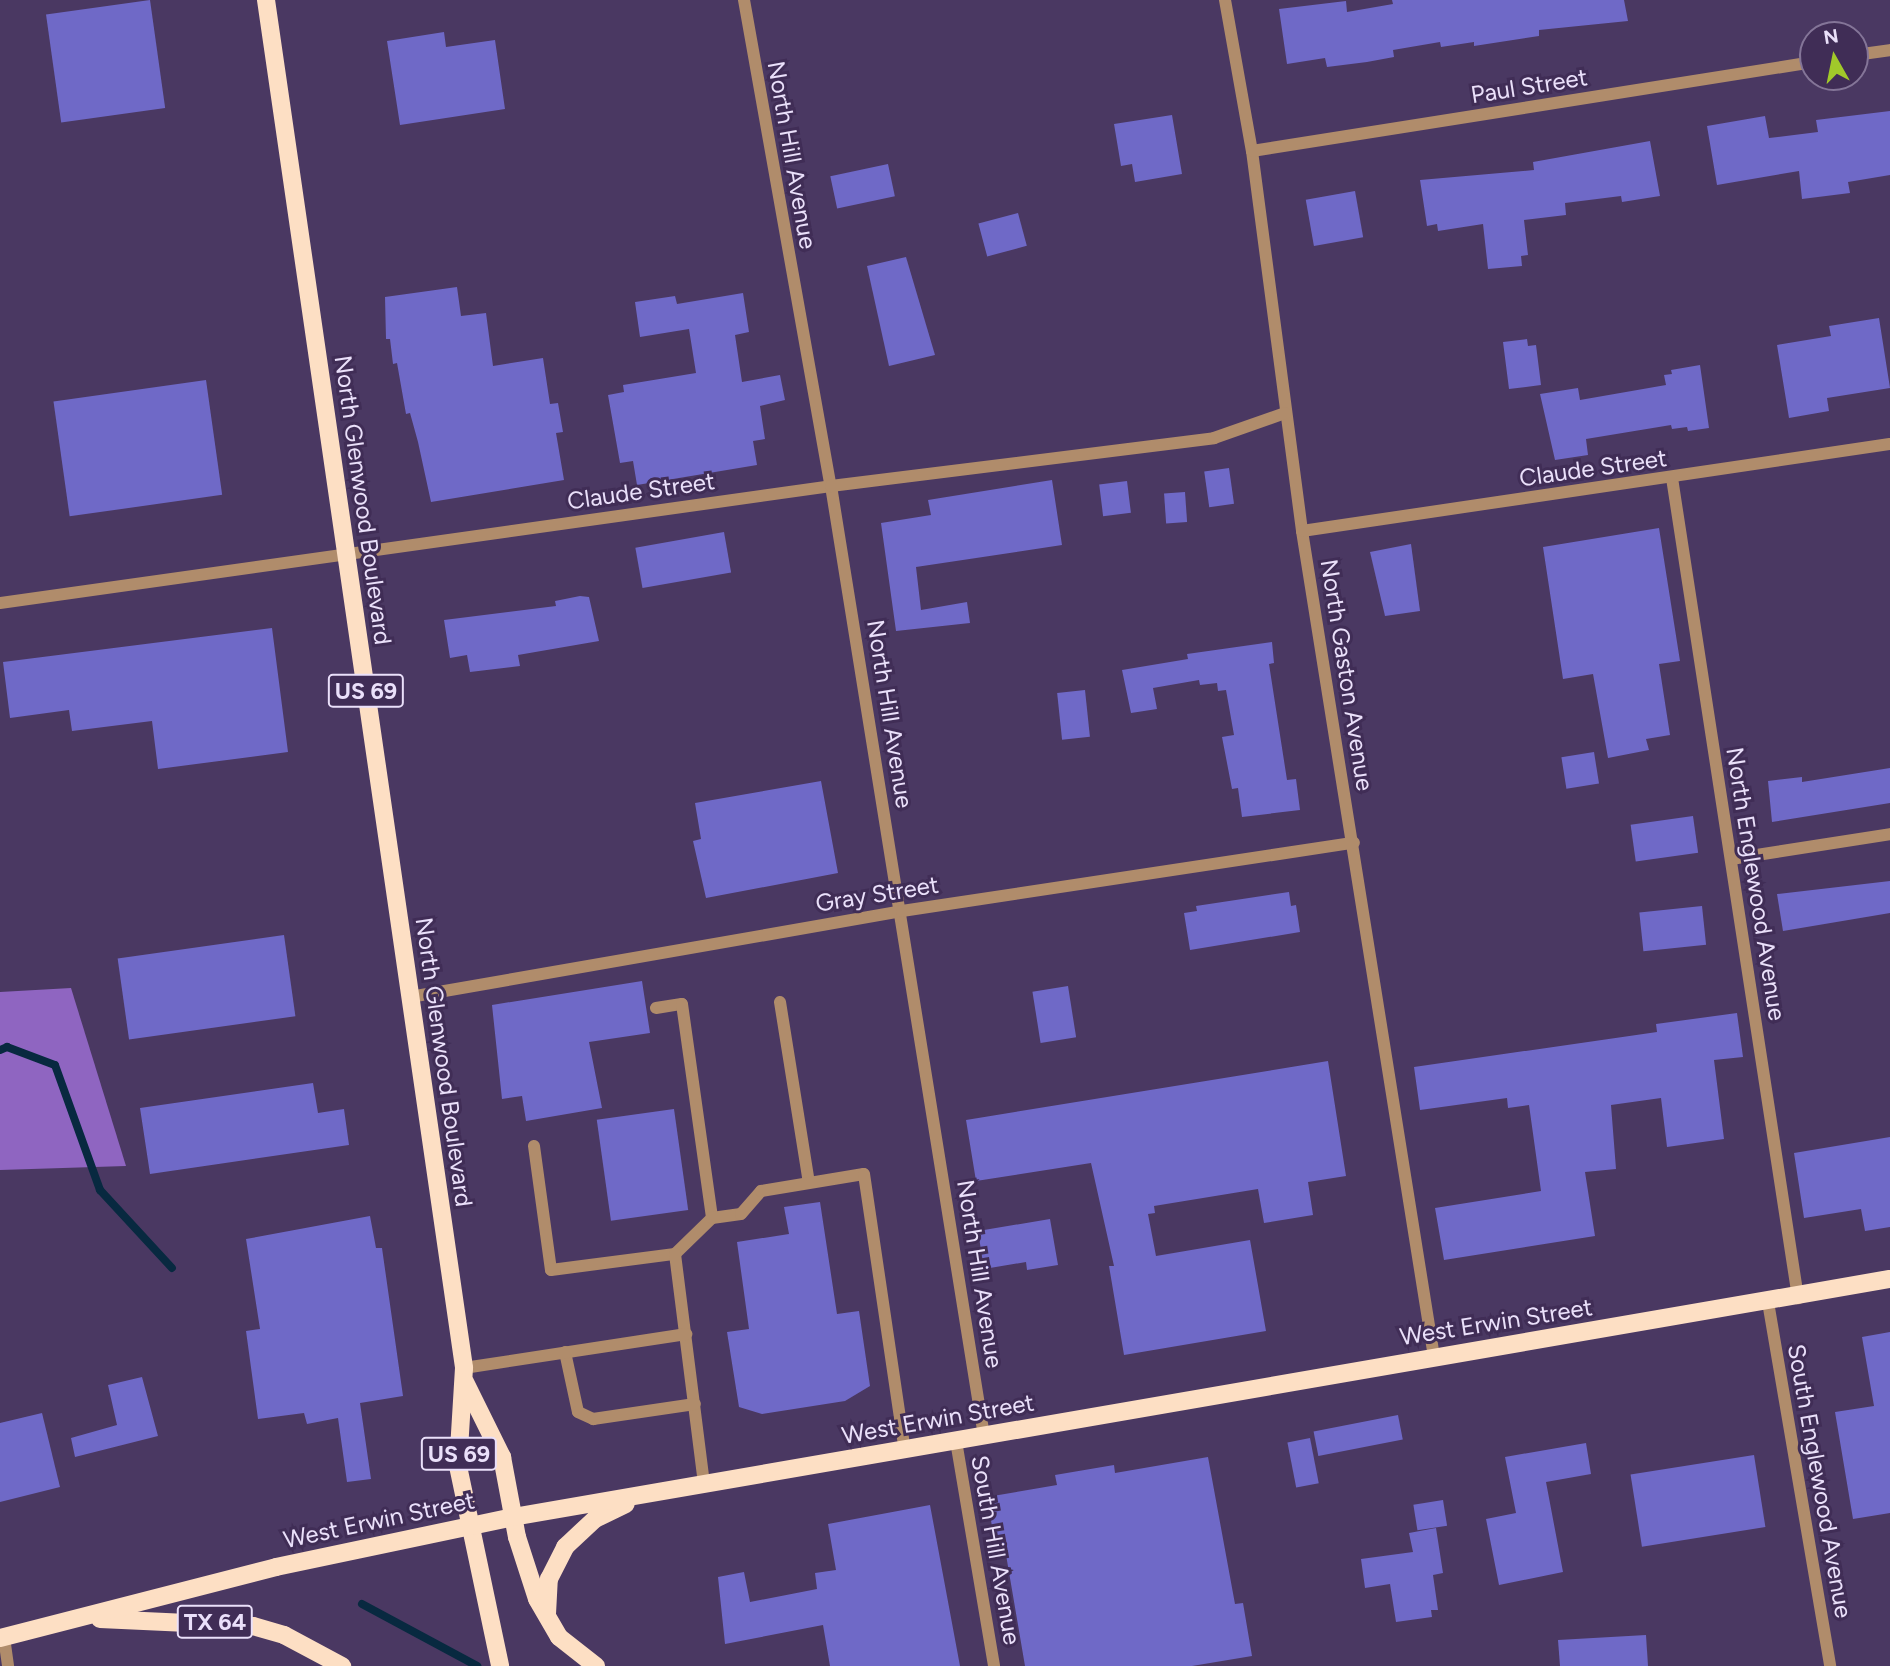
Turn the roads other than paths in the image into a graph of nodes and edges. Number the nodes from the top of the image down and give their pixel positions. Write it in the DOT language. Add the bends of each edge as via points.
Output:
graph roads {
  1 [pos="267,0"];
  2 [pos="744,0"];
  3 [pos="1225,0"];
  4 [pos="1890,50"];
  5 [pos="1869,53"];
  6 [pos="1799,64"];
  7 [pos="1252,151"];
  8 [pos="1285,413"];
  9 [pos="1890,444"];
  10 [pos="1672,478"];
  11 [pos="831,486"];
  12 [pos="1302,531"];
  13 [pos="346,554"];
  14 [pos="0,603"];
  15 [pos="1890,834"];
  16 [pos="1354,843"];
  17 [pos="1731,859"];
  18 [pos="902,911"];
  19 [pos="410,997"];
  20 [pos="780,1002"];
  21 [pos="656,1008"];
  22 [pos="534,1146"];
  23 [pos="809,1183"];
  24 [pos="712,1218"];
  25 [pos="676,1254"];
  26 [pos="1890,1279"];
  27 [pos="1798,1298"];
  28 [pos="1768,1303"];
  29 [pos="686,1334"];
  30 [pos="565,1352"];
  31 [pos="1434,1357"];
  32 [pos="465,1375"];
  33 [pos="695,1404"];
  34 [pos="984,1436"];
  35 [pos="956,1441"];
  36 [pos="905,1450"];
  37 [pos="705,1484"];
  38 [pos="645,1494"];
  39 [pos="513,1517"];
  40 [pos="472,1525"];
  41 [pos="79,1618"];
  42 [pos="547,1620"];
  43 [pos="2,1637"];
  44 [pos="8,1666"];
  45 [pos="342,1666"];
  46 [pos="500,1666"];
  47 [pos="596,1666"];
  48 [pos="994,1666"];
  49 [pos="1830,1666"];
  1 -- 13 [label="main road, North Glenwood Boulevard / US 69"];
  2 -- 11 [label="street, North Hill Avenue"];
  3 -- 7 [label="street, North Gaston Avenue"];
  4 -- 5 [label="street"];
  6 -- 7 [label="street, Paul Street"];
  7 -- 8 [label="street, North Gaston Avenue"];
  8 -- 11 [label="street, Claude Street" via="1213,438"];
  8 -- 12 [label="street, North Gaston Avenue"];
  9 -- 10 [label="street, Claude Street"];
  10 -- 12 [label="street, Claude Street"];
  10 -- 17 [label="street, North Englewood Avenue"];
  11 -- 13 [label="street, Claude Street"];
  11 -- 18 [label="street, North Hill Avenue"];
  12 -- 16 [label="street, North Gaston Avenue"];
  13 -- 14 [label="street, Claude Street"];
  13 -- 19 [label="main road, North Glenwood Boulevard / US 69"];
  15 -- 17 [label="street"];
  16 -- 18 [label="street, Gray Street"];
  16 -- 31 [label="street, North Gaston Avenue"];
  17 -- 27 [label="street, North Englewood Avenue"];
  18 -- 19 [label="street, Gray Street"];
  18 -- 34 [label="street, North Hill Avenue"];
  19 -- 32 [label="main road, North Glenwood Boulevard / US 69"];
  20 -- 23 [label="street"];
  21 -- 24 [label="street" via="682,1003"];
  22 -- 25 [label="street" via="551,1270"];
  23 -- 24 [label="street" via="761,1191 741,1214"];
  23 -- 36 [label="street" via="863,1174"];
  24 -- 25 [label="street"];
  25 -- 29 [label="street"];
  26 -- 27 [label="main road, West Erwin Street"];
  27 -- 28 [label="main road, West Erwin Street"];
  28 -- 31 [label="main road, West Erwin Street"];
  28 -- 49 [label="street, South Englewood Avenue"];
  29 -- 30 [label="street"];
  29 -- 33 [label="street"];
  30 -- 32 [label="street"];
  30 -- 33 [label="street" via="578,1412 593,1419"];
  31 -- 34 [label="main road, West Erwin Street"];
  32 -- 39 [label="main road, North Glenwood Boulevard / US 69" via="502,1457"];
  32 -- 40 [label="main road, North Glenwood Boulevard / US 69" via="458,1466"];
  33 -- 37 [label="street"];
  34 -- 35 [label="main road, West Erwin Street"];
  35 -- 36 [label="main road, West Erwin Street"];
  35 -- 48 [label="street, South Hill Avenue"];
  36 -- 37 [label="main road, West Erwin Street"];
  37 -- 38 [label="main road, West Erwin Street"];
  38 -- 39 [label="main road, West Erwin Street"];
  38 -- 42 [label="main road" via="595,1519 565,1546 549,1579"];
  39 -- 40 [label="main road, West Erwin Street / TX 64"];
  39 -- 42 [label="main road, US 69"];
  40 -- 41 [label="main road, West Erwin Street / TX 64" via="276,1567"];
  40 -- 46 [label="main road, US 69"];
  41 -- 43 [label="main road, West Erwin Street / TX 64"];
  41 -- 45 [label="main road, TX 64" via="253,1626 284,1635"];
  42 -- 47 [label="main road, US 69" via="568,1647"];
  43 -- 44 [label="street"];
}
